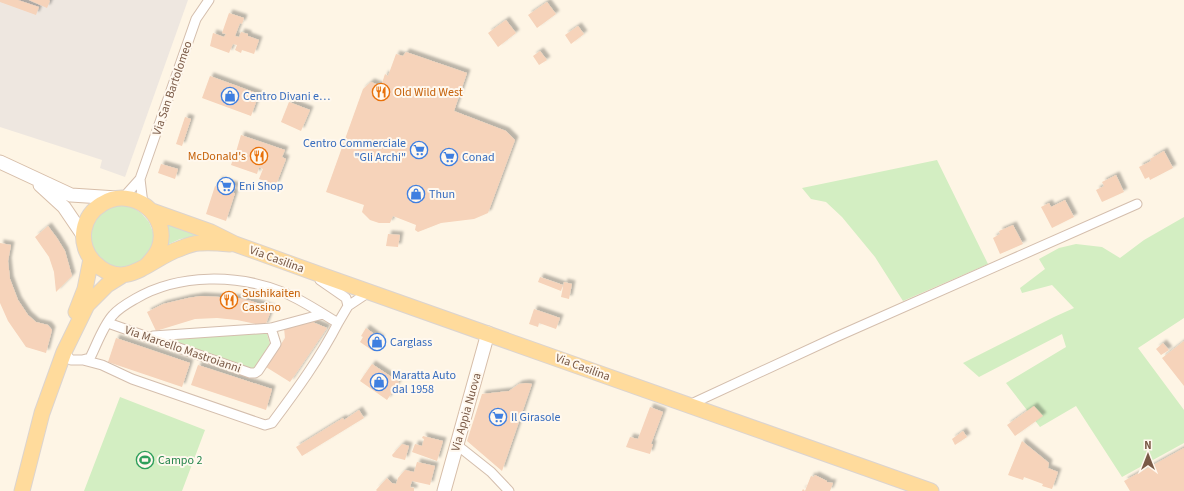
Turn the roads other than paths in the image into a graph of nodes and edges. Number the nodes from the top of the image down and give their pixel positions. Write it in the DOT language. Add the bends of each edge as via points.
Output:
graph roads {
  1 [pos="209,0"];
  2 [pos="0,162"];
  3 [pos="30,175"];
  4 [pos="140,179"];
  5 [pos="120,198"];
  6 [pos="1137,204"];
  7 [pos="147,208"];
  8 [pos="83,235"];
  9 [pos="234,244"];
  10 [pos="91,259"];
  11 [pos="145,267"];
  12 [pos="302,268"];
  13 [pos="123,275"];
  14 [pos="369,292"];
  15 [pos="84,304"];
  16 [pos="348,306"];
  17 [pos="323,314"];
  18 [pos="108,323"];
  19 [pos="338,323"];
  20 [pos="271,328"];
  21 [pos="488,333"];
  22 [pos="148,337"];
  23 [pos="64,352"];
  24 [pos="82,360"];
  25 [pos="689,405"];
  26 [pos="457,445"];
  27 [pos="14,491"];
  28 [pos="22,491"];
  29 [pos="444,491"];
  30 [pos="509,491"];
  31 [pos="931,491"];
  1 -- 4 [label="street, Via San Bartolomeo" via="196,19"];
  2 -- 3 [label="main road"];
  3 -- 5 [label="main road" via="70,195"];
  3 -- 8 [label="main road" via="64,207"];
  4 -- 5 [label="street"];
  4 -- 7 [label="street"];
  5 -- 7 [label="main road, Via Casilina" via="135,199"];
  5 -- 8 [label="main road" via="106,201 97,207 85,224"];
  6 -- 25 [label="street"];
  7 -- 9 [label="main road, Via Casilina" via="211,232"];
  7 -- 11 [label="main road" via="158,222 161,234 154,258"];
  8 -- 10 [label="main road" via="85,248"];
  9 -- 11 [label="main road, Via Casilina" via="199,243 177,249"];
  9 -- 12 [label="main road, Via Casilina"];
  10 -- 13 [label="main road" via="100,268"];
  10 -- 15 [label="main road"];
  11 -- 13 [label="main road, Via Casilina" via="135,273"];
  12 -- 14 [label="main road, Via Casilina"];
  12 -- 16 [label="street" via="341,293 346,298"];
  13 -- 15 [label="main road, Via Casilina"];
  14 -- 16 [label="street"];
  14 -- 21 [label="main road, Via Casilina"];
  15 -- 23 [label="main road"];
  15 -- 27 [label="main road" via="57,349 35,411"];
  16 -- 19 [label="street"];
  17 -- 18 [label="street" via="286,294 266,287 238,281 200,280 179,282 141,295 113,315"];
  17 -- 19 [label="street"];
  17 -- 20 [label="street"];
  18 -- 22 [label="street, Via Marcello Mastroianni"];
  18 -- 24 [label="street" via="90,358"];
  19 -- 24 [label="street" via="290,399 272,423 264,425 102,365"];
  20 -- 22 [label="street"];
  20 -- 22 [label="street, Via Marcello Mastroianni" via="276,344 255,373"];
  21 -- 25 [label="main road, Via Casilina"];
  21 -- 26 [label="main road, Via Appia Nuova"];
  23 -- 24 [label="street" via="71,360"];
  23 -- 28 [label="main road" via="42,413"];
  25 -- 31 [label="main road, Via Casilina"];
  26 -- 29 [label="main road, Via Appia Nuova"];
  26 -- 30 [label="street" via="491,472"];
}
